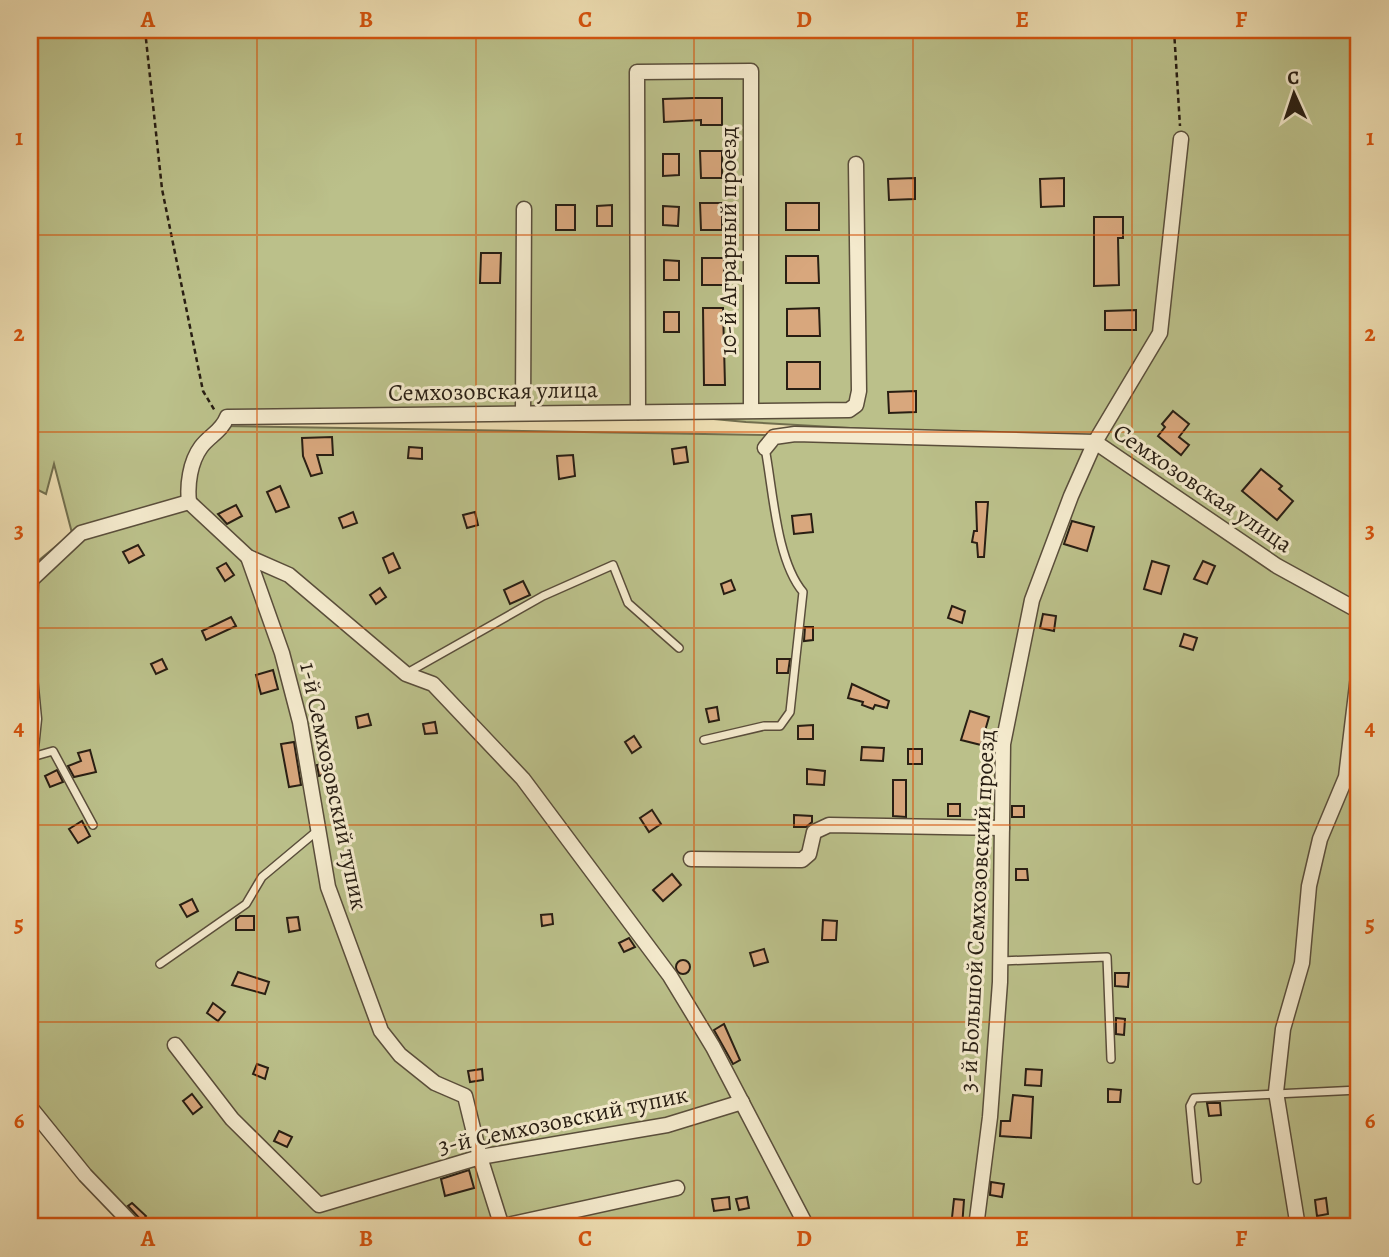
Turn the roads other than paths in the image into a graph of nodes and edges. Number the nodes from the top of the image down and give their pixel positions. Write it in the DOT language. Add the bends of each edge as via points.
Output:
graph roads {
  1 [pos="1181,139"];
  2 [pos="856,164"];
  3 [pos="524,209"];
  4 [pos="751,410"];
  5 [pos="523,412"];
  6 [pos="638,412"];
  7 [pos="1095,442"];
  8 [pos="765,448"];
  9 [pos="189,502"];
  10 [pos="248,557"];
  11 [pos="30,608"];
  12 [pos="1359,611"];
  13 [pos="679,649"];
  14 [pos="1359,668"];
  15 [pos="406,674"];
  16 [pos="30,677"];
  17 [pos="704,740"];
  18 [pos="31,757"];
  19 [pos="93,825"];
  20 [pos="1002,828"];
  21 [pos="317,831"];
  22 [pos="691,859"];
  23 [pos="1000,961"];
  24 [pos="160,964"];
  25 [pos="175,1045"];
  26 [pos="1111,1059"];
  27 [pos="1359,1090"];
  28 [pos="1276,1093"];
  29 [pos="742,1102"];
  30 [pos="30,1107"];
  31 [pos="480,1157"];
  32 [pos="1197,1180"];
  33 [pos="677,1188"];
  34 [pos="135,1227"];
  35 [pos="501,1227"];
  36 [pos="807,1227"];
  37 [pos="976,1227"];
  38 [pos="1298,1227"];
  1 -- 7 [label="street, 3-й Большой Семхозовский проезд" via="1160,333"];
  2 -- 4 [label="street, Семхозовская улица" via="856,405 849,410"];
  3 -- 5 [label="street"];
  4 -- 6 [label="street, Семхозовская улица"];
  4 -- 6 [label="street, 10-й Аграрный проезд" via="751,71 637,72"];
  5 -- 6 [label="street, Семхозовская улица"];
  5 -- 9 [label="street, Семхозовская улица" via="227,418 200,449 187,486"];
  7 -- 8 [label="street, Семхозовская улица" via="795,434 774,437"];
  7 -- 12 [label="street, Семхозовская улица" via="1277,566"];
  7 -- 20 [label="street, 3-й Большой Семхозовский проезд" via="1032,600 1003,744"];
  8 -- 17 [label="lane" via="784,551 793,579 803,592 790,712 780,726"];
  9 -- 10 [label="street"];
  9 -- 11 [label="street" via="81,533 31,580"];
  10 -- 15 [label="street" via="289,575"];
  10 -- 21 [label="street, 1-й Семхозовский тупик" via="282,653 300,722"];
  13 -- 15 [label="lane" via="628,603 613,565 543,596"];
  14 -- 28 [label="street" via="1346,777 1311,874 1301,963 1283,1029"];
  15 -- 29 [label="street" via="433,684 523,779 670,976"];
  16 -- 18 [label="street"];
  18 -- 19 [label="lane" via="53,751"];
  20 -- 22 [label="street" via="829,825 814,832 809,855 803,860"];
  20 -- 23 [label="street, 3-й Большой Семхозовский проезд"];
  21 -- 24 [label="lane" via="262,877 246,904"];
  21 -- 31 [label="street, 1-й Семхозовский тупик" via="328,887 381,1031 400,1055 435,1083 465,1096"];
  23 -- 26 [label="lane" via="1107,957"];
  23 -- 37 [label="street, 3-й Большой Семхозовский проезд" via="990,1116"];
  25 -- 31 [label="street, 3-й Семхозовский тупик" via="232,1119 319,1205"];
  27 -- 28 [label="lane"];
  28 -- 32 [label="lane" via="1194,1098 1190,1107"];
  28 -- 38 [label="street"];
  29 -- 31 [label="street, 3-й Семхозовский тупик" via="667,1125"];
  29 -- 36 [label="street"];
  30 -- 34 [label="street"];
  31 -- 35 [label="street, 1-й Семхозовский тупик"];
  33 -- 35 [label="street"];
}
